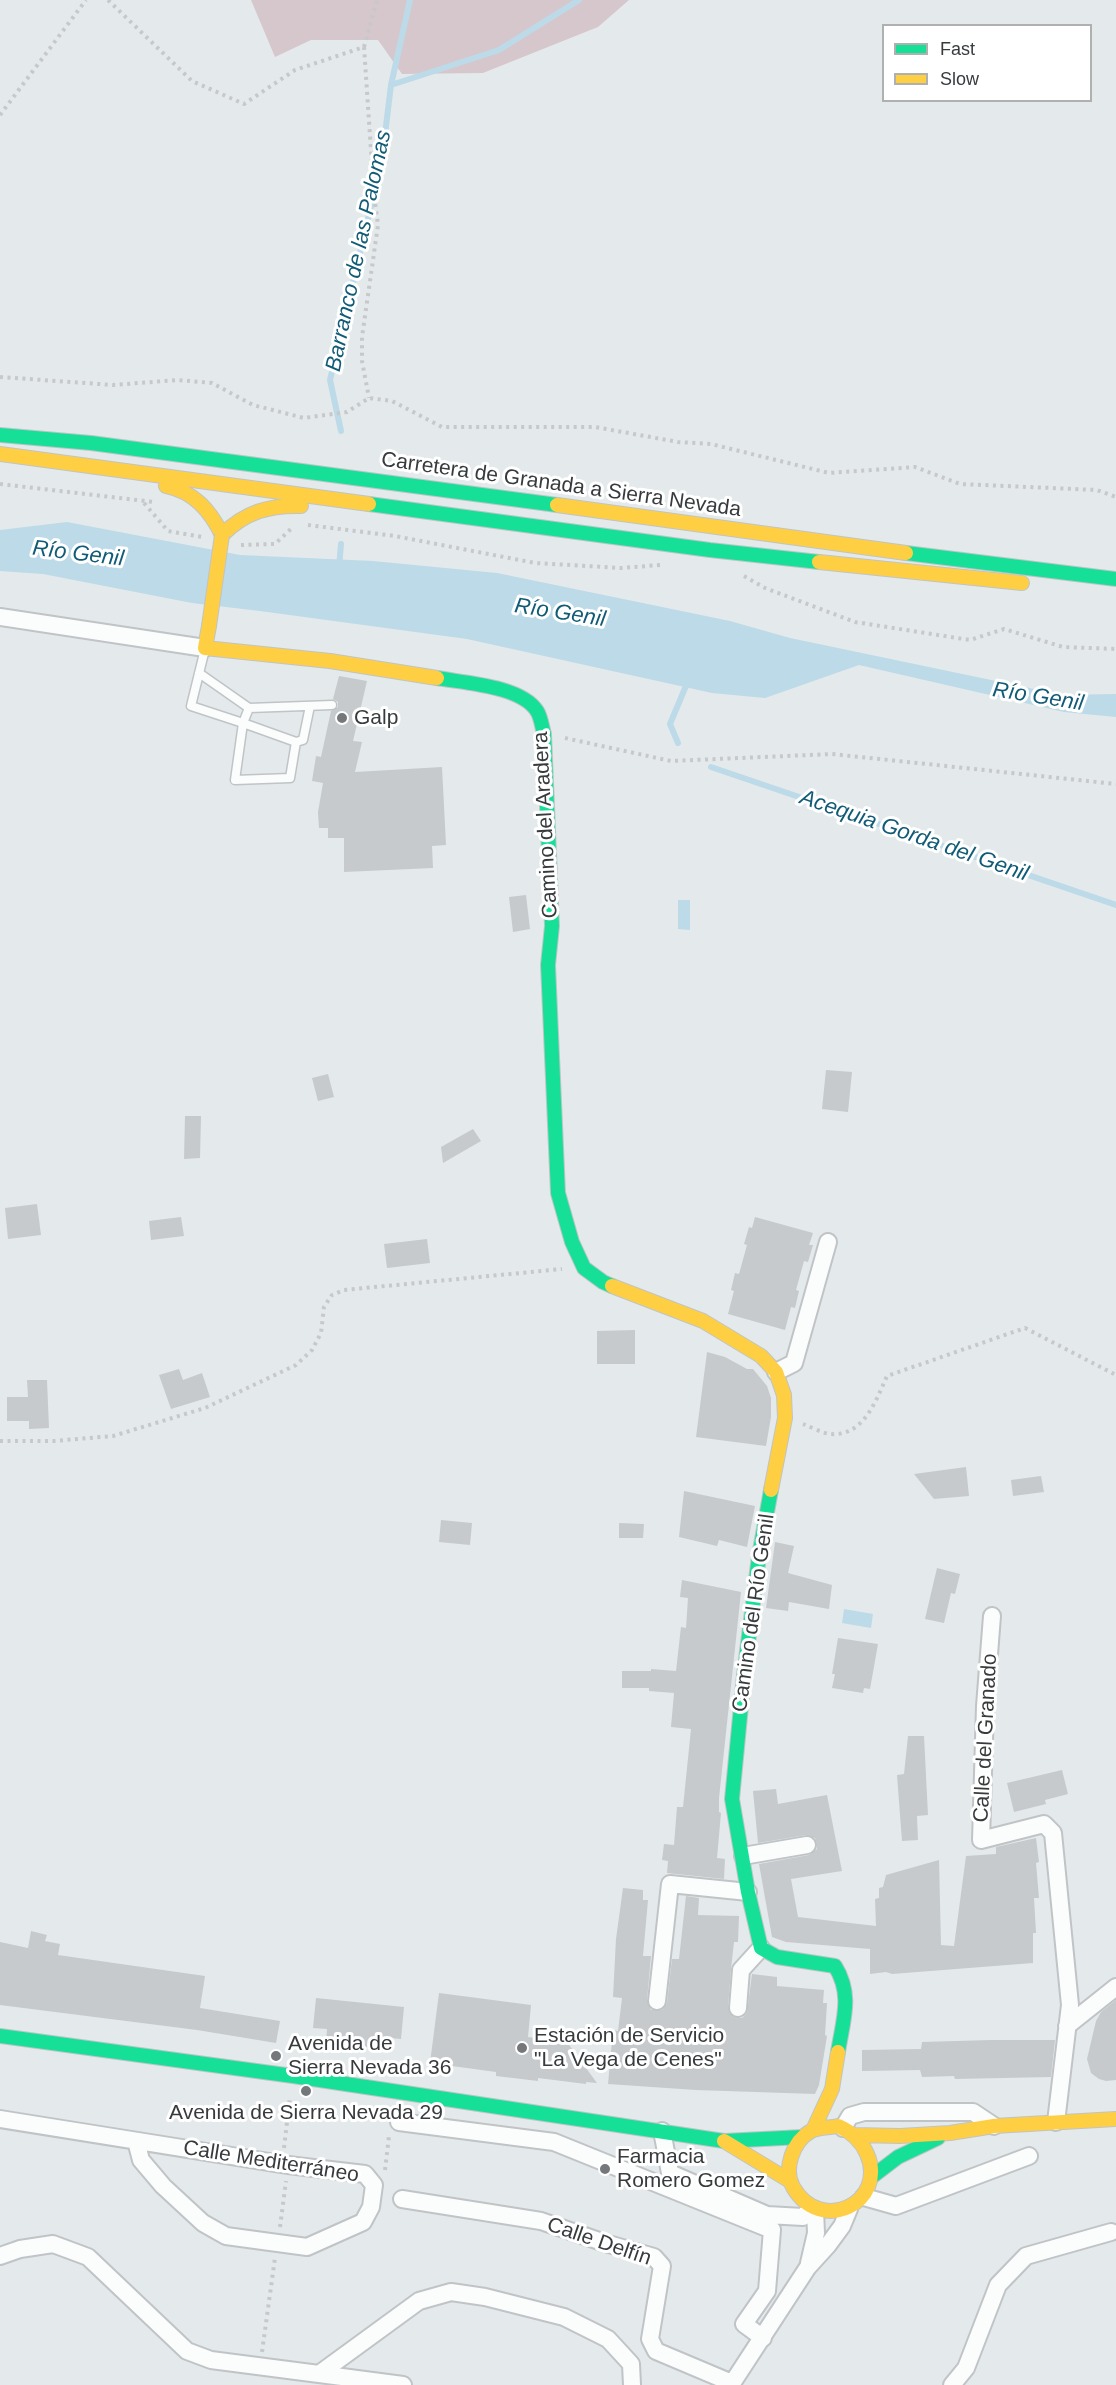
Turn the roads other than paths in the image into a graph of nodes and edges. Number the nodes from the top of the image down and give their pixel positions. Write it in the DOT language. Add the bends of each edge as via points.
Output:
graph roads {
  1 [pos="0,435"];
  2 [pos="91,443"];
  3 [pos="0,454"];
  4 [pos="42,460"];
  5 [pos="232,485"];
  6 [pos="464,492"];
  7 [pos="341,500"];
  8 [pos="235,521"];
  9 [pos="216,522"];
  10 [pos="221,539"];
  11 [pos="1116,579"];
  12 [pos="1035,584"];
  13 [pos="1058,586"];
  14 [pos="1116,591"];
  15 [pos="0,617"];
  16 [pos="205,648"];
  17 [pos="199,673"];
  18 [pos="332,705"];
  19 [pos="310,706"];
  20 [pos="249,708"];
  21 [pos="243,723"];
  22 [pos="296,742"];
  23 [pos="828,1242"];
  24 [pos="776,1372"];
  25 [pos="992,1616"];
  26 [pos="807,1845"];
  27 [pos="742,1856"];
  28 [pos="748,1892"];
  29 [pos="761,1947"];
  30 [pos="1116,1987"];
  31 [pos="657,2001"];
  32 [pos="738,2008"];
  33 [pos="1067,2026"];
  34 [pos="0,2036"];
  35 [pos="832,2090"];
  36 [pos="0,2119"];
  37 [pos="1116,2119"];
  38 [pos="1056,2122"];
  39 [pos="394,2123"];
  40 [pos="994,2126"];
  41 [pos="845,2130"];
  42 [pos="662,2131"];
  43 [pos="808,2133"];
  44 [pos="950,2133"];
  45 [pos="136,2140"];
  46 [pos="724,2140"];
  47 [pos="1029,2156"];
  48 [pos="873,2176"];
  49 [pos="790,2181"];
  50 [pos="864,2197"];
  51 [pos="402,2199"];
  52 [pos="813,2209"];
  53 [pos="849,2209"];
  54 [pos="1111,2232"];
  55 [pos="0,2256"];
  56 [pos="808,2267"];
  57 [pos="763,2338"];
  58 [pos="319,2374"];
  59 [pos="731,2384"];
  60 [pos="403,2385"];
  61 [pos="632,2385"];
  62 [pos="952,2385"];
  1 -- 2 [label="street, Carretera de Granada a Sierra Nevada"];
  2 -- 5 [label="street" via="135,458 222,471"];
  2 -- 6 [label="street, Carretera de Granada a Sierra Nevada"];
  3 -- 4 [label="street, Carretera de Granada a Sierra Nevada"];
  4 -- 5 [label="street, Carretera de Granada a Sierra Nevada"];
  4 -- 9 [label="street" via="81,475 179,488 193,496"];
  5 -- 6 [label="street" via="248,476 422,497"];
  5 -- 7 [label="street, Carretera de Granada a Sierra Nevada"];
  5 -- 8 [label="street" via="238,495"];
  5 -- 9 [label="street" via="220,499"];
  6 -- 11 [label="street, Carretera de Granada a Sierra Nevada"];
  7 -- 8 [label="street" via="301,506 281,504 258,509"];
  7 -- 12 [label="street, Carretera de Granada a Sierra Nevada" via="710,550"];
  8 -- 10 [label="street"];
  9 -- 10 [label="street"];
  10 -- 16 [label="street, bridge"];
  13 -- 14 [label="street"];
  15 -- 16 [label="street, Camino del Aradera"];
  16 -- 17 [label="lane"];
  16 -- 24 [label="street, Camino del Aradera" via="490,687 523,697 538,712 544,734 552,926 548,965 558,1193 572,1242 584,1268 603,1282 703,1321 762,1356"];
  17 -- 20 [label="lane"];
  17 -- 21 [label="lane" via="191,706"];
  18 -- 19 [label="lane"];
  19 -- 20 [label="lane"];
  19 -- 22 [label="lane" via="303,740"];
  20 -- 21 [label="lane"];
  21 -- 22 [label="lane"];
  21 -- 22 [label="lane" via="235,780 290,778"];
  23 -- 24 [label="street" via="794,1363"];
  24 -- 27 [label="street, Camino del Río Genil" via="784,1395 785,1418 759,1556 732,1799"];
  25 -- 33 [label="street, Calle del Granado" via="981,1840 1044,1824 1053,1833 1070,2005"];
  26 -- 27 [label="street"];
  27 -- 28 [label="street, Camino del Río Genil"];
  28 -- 29 [label="street, Camino del Río Genil"];
  28 -- 31 [label="street" via="670,1884"];
  29 -- 32 [label="street" via="741,1970"];
  29 -- 35 [label="street" via="777,1957 835,1966 843,1979 847,1999"];
  30 -- 33 [label="street"];
  33 -- 38 [label="street, Calle del Granado"];
  34 -- 42 [label="street"];
  35 -- 41 [label="street"];
  35 -- 43 [label="street"];
  36 -- 45 [label="street, Calle Mediterráneo"];
  37 -- 38 [label="street"];
  38 -- 40 [label="street"];
  39 -- 57 [label="street" via="554,2142 772,2230 767,2291 744,2324"];
  40 -- 41 [label="street" via="973,2112 864,2112 850,2116"];
  40 -- 44 [label="street"];
  41 -- 43 [label="street"];
  41 -- 44 [label="street" via="900,2136"];
  41 -- 48 [label="street" via="870,2155"];
  42 -- 46 [label="street"];
  42 -- 52 [label="street" via="670,2173 767,2215 803,2217"];
  43 -- 46 [label="street"];
  43 -- 49 [label="street" via="791,2157"];
  44 -- 48 [label="street" via="898,2157"];
  45 -- 45 [label="street, Calle Mediterráneo" via="141,2160 163,2186 203,2223 226,2236 307,2247 363,2222 371,2207 374,2185 365,2174"];
  46 -- 49 [label="street"];
  47 -- 50 [label="street" via="896,2206"];
  48 -- 50 [label="street"];
  49 -- 52 [label="street" via="797,2196"];
  50 -- 53 [label="street"];
  51 -- 59 [label="street, Calle Delfín" via="541,2221 654,2257 662,2266 650,2338 656,2351"];
  52 -- 53 [label="street" via="832,2213"];
  52 -- 56 [label="street" via="816,2233"];
  53 -- 56 [label="street" via="842,2226"];
  54 -- 62 [label="street" via="1026,2256 998,2285 966,2368"];
  55 -- 58 [label="street" via="53,2244 88,2257 187,2351 211,2360"];
  56 -- 57 [label="street"];
  57 -- 59 [label="street"];
  58 -- 60 [label="street"];
  58 -- 61 [label="street" via="418,2301 451,2292 564,2317 608,2339 631,2364"];
}
